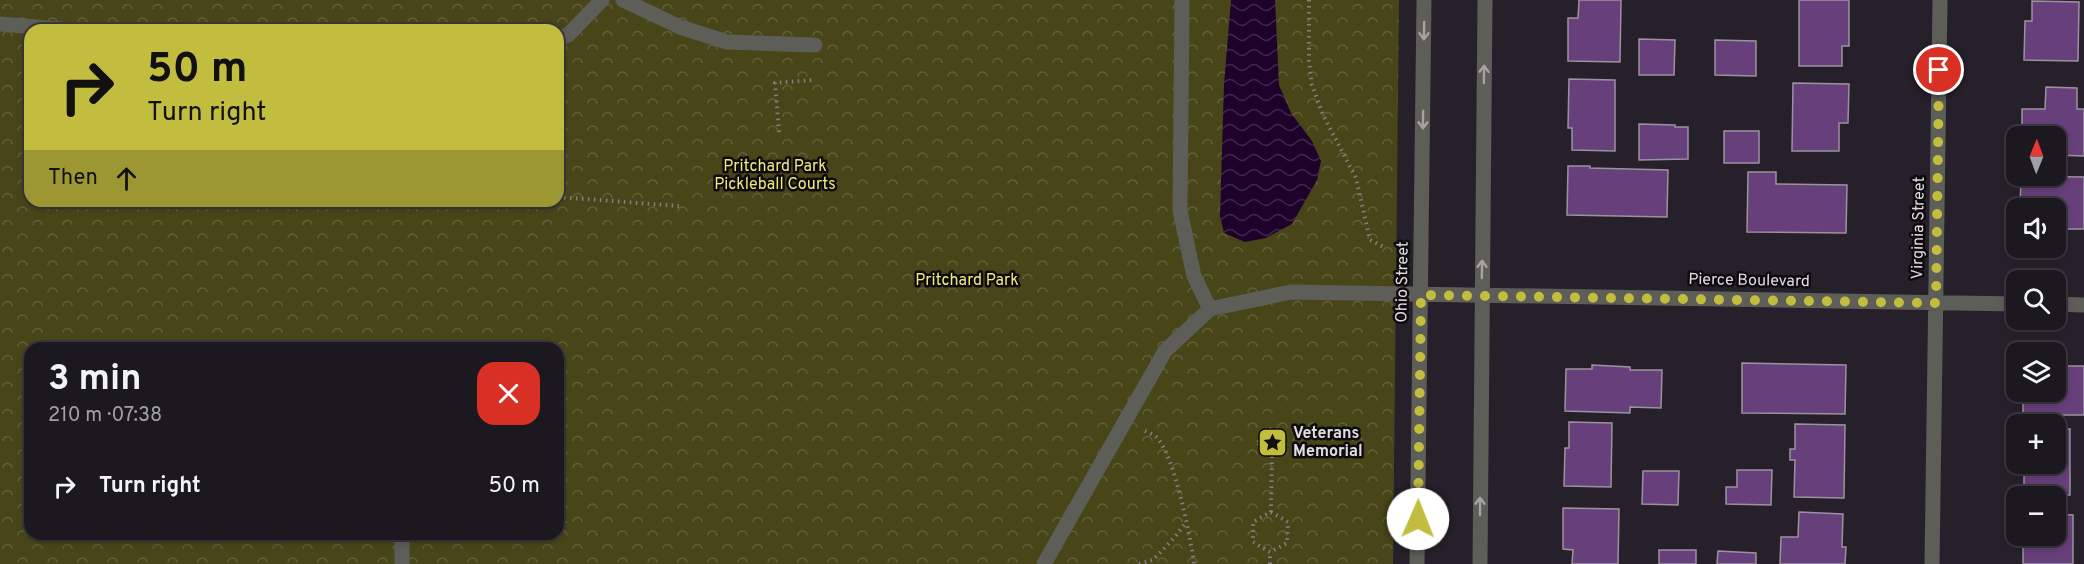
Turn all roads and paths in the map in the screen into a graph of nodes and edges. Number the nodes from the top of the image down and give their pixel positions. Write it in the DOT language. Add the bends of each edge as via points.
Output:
graph roads {
  1 [pos="603,0"];
  2 [pos="623,0"];
  3 [pos="1182,0"];
  4 [pos="1309,0"];
  5 [pos="1424,0"];
  6 [pos="1485,0"];
  7 [pos="1940,0"];
  8 [pos="0,24"];
  9 [pos="24,26"];
  10 [pos="564,37"];
  11 [pos="815,45"];
  12 [pos="814,80"];
  13 [pos="779,132"];
  14 [pos="564,197"];
  15 [pos="679,206"];
  16 [pos="1386,248"];
  17 [pos="1421,295"];
  18 [pos="1481,295"];
  19 [pos="1936,303"];
  20 [pos="2006,304"];
  21 [pos="2066,304"];
  22 [pos="2084,305"];
  23 [pos="1210,309"];
  24 [pos="1125,419"];
  25 [pos="1272,455"];
  26 [pos="1271,512"];
  27 [pos="564,521"];
  28 [pos="1186,522"];
  29 [pos="568,527"];
  30 [pos="402,540"];
  31 [pos="1270,552"];
  32 [pos="402,564"];
  33 [pos="1044,564"];
  34 [pos="1139,564"];
  35 [pos="1194,564"];
  36 [pos="1270,564"];
  37 [pos="1417,564"];
  38 [pos="1480,564"];
  39 [pos="1932,564"];
  1 -- 10 [label="street"];
  2 -- 11 [label="street" via="680,27 727,42"];
  3 -- 23 [label="street" via="1180,211 1194,276"];
  4 -- 16 [label="path" via="1312,85 1356,178 1370,240"];
  5 -- 17 [label="street, Ohio Street, one-way"];
  18 -- 6 [label="street, one-way"];
  7 -- 19 [label="street, Virginia Street"];
  8 -- 9 [label="street"];
  12 -- 13 [label="path" via="775,83"];
  14 -- 15 [label="path"];
  17 -- 18 [label="street, Pierce Boulevard"];
  17 -- 23 [label="street, Pierce Boulevard" via="1292,292"];
  17 -- 37 [label="street, Ohio Street"];
  18 -- 19 [label="street, Pierce Boulevard"];
  38 -- 18 [label="street, one-way"];
  19 -- 20 [label="street, Pierce Boulevard"];
  19 -- 39 [label="street, Virginia Street"];
  21 -- 22 [label="street"];
  23 -- 24 [label="street" via="1165,351"];
  24 -- 28 [label="path" via="1157,438 1169,457"];
  24 -- 33 [label="street"];
  25 -- 25 [label="path" via="1280,453 1286,442 1281,431 1273,429 1265,431 1259,441 1264,453"];
  25 -- 26 [label="path"];
  26 -- 31 [label="path" via="1288,522 1287,543"];
  26 -- 31 [label="path" via="1253,522 1253,542"];
  27 -- 29 [label="path"];
  28 -- 34 [label="path" via="1153,560"];
  28 -- 35 [label="path"];
  30 -- 32 [label="street"];
  31 -- 36 [label="path"];
}
